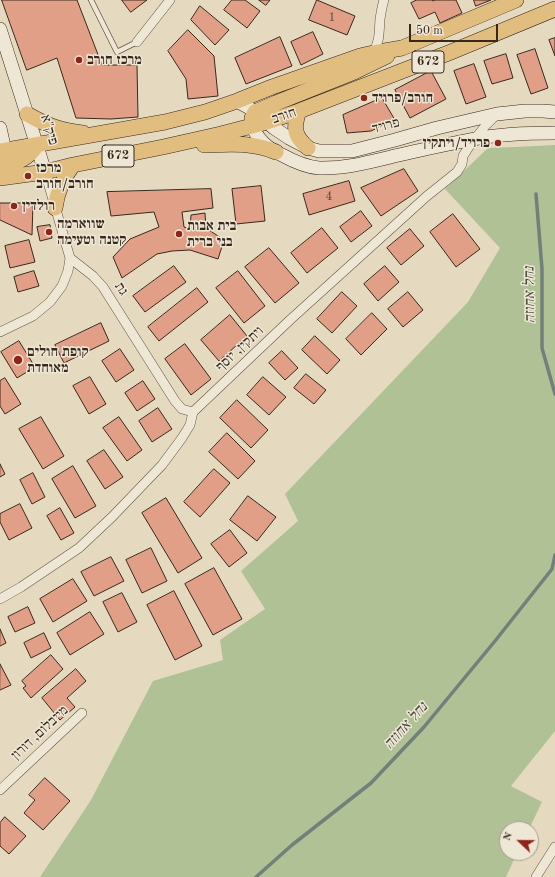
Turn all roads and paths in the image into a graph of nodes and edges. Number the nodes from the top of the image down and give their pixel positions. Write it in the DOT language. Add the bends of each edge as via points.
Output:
graph roads {
  1 [pos="91,0"];
  2 [pos="170,0"];
  3 [pos="384,0"];
  4 [pos="516,0"];
  5 [pos="555,9"];
  6 [pos="0,29"];
  7 [pos="137,42"];
  8 [pos="402,48"];
  9 [pos="373,53"];
  10 [pos="237,101"];
  11 [pos="299,111"];
  12 [pos="555,112"];
  13 [pos="27,114"];
  14 [pos="497,114"];
  15 [pos="254,119"];
  16 [pos="267,122"];
  17 [pos="0,128"];
  18 [pos="555,133"];
  19 [pos="100,134"];
  20 [pos="474,139"];
  21 [pos="37,145"];
  22 [pos="163,147"];
  23 [pos="308,148"];
  24 [pos="3,151"];
  25 [pos="276,152"];
  26 [pos="15,163"];
  27 [pos="0,165"];
  28 [pos="73,165"];
  29 [pos="45,172"];
  30 [pos="0,178"];
  31 [pos="55,208"];
  32 [pos="70,258"];
  33 [pos="0,332"];
  34 [pos="193,412"];
  35 [pos="0,599"];
  36 [pos="82,712"];
  37 [pos="0,790"];
  38 [pos="555,847"];
  39 [pos="536,877"];
  1 -- 7 [label="lane" via="116,52"];
  2 -- 7 [label="street"];
  3 -- 9 [label="street" via="379,40"];
  4 -- 8 [label="main road, 672"];
  5 -- 11 [label="main road, חורב / 672"];
  6 -- 13 [label="main road, פיק\"א"];
  8 -- 9 [label="main road, 672"];
  8 -- 15 [label="main road" via="354,72 276,103"];
  9 -- 10 [label="main road, 672"];
  10 -- 15 [label="main road" via="248,107"];
  10 -- 19 [label="main road, 672" via="164,122"];
  11 -- 16 [label="main road, חורב / 672"];
  11 -- 23 [label="main road" via="295,124 297,134"];
  12 -- 14 [label="main road, פרויד" via="524,110"];
  13 -- 19 [label="main road" via="61,130"];
  13 -- 21 [label="main road, פיק\"א"];
  14 -- 20 [label="street, ויתקין, יוסף"];
  14 -- 23 [label="main road, פרויד" via="352,151 319,151"];
  15 -- 16 [label="main road, חורב / 672"];
  15 -- 22 [label="main road, חורב / 672" via="221,134"];
  15 -- 25 [label="main road" via="255,132 260,140"];
  16 -- 23 [label="main road, פרויד"];
  17 -- 24 [label="main road"];
  18 -- 20 [label="main road" via="514,134"];
  19 -- 21 [label="main road, 672"];
  20 -- 25 [label="main road" via="346,167 318,168 298,163"];
  20 -- 34 [label="street, ויתקין, יוסף" via="463,156 458,172 427,196"];
  21 -- 24 [label="main road, 672"];
  21 -- 26 [label="main road" via="22,160"];
  21 -- 29 [label="main road, פיק\"א"];
  22 -- 25 [label="main road" via="244,144"];
  22 -- 28 [label="main road, חורב / 672"];
  24 -- 26 [label="main road"];
  26 -- 27 [label="main road"];
  26 -- 29 [label="main road" via="26,169"];
  28 -- 29 [label="main road, חורב / 672"];
  28 -- 31 [label="main road" via="62,183"];
  29 -- 30 [label="main road, חורב / 672"];
  29 -- 31 [label="street"];
  31 -- 32 [label="street"];
  32 -- 33 [label="street" via="62,286 50,302 33,316"];
  32 -- 34 [label="street, גת" via="103,287 175,401 182,409"];
  34 -- 35 [label="street, ויתקין, יוסף" via="190,425 162,465 112,517 79,548"];
  36 -- 37 [label="street, מייבלום, דורון"];
  38 -- 39 [label="street"];
}
